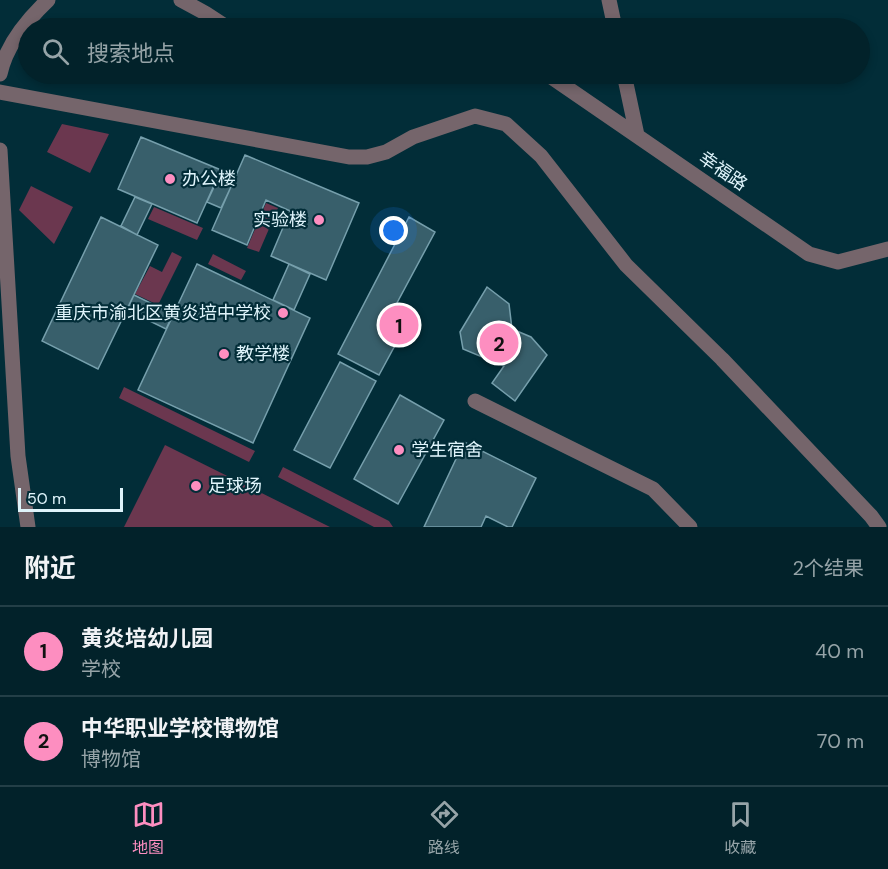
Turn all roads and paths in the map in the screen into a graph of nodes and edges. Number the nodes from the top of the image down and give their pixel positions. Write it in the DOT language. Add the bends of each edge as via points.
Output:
graph roads {
  1 [pos="48,0"];
  2 [pos="181,0"];
  3 [pos="609,0"];
  4 [pos="29,18"];
  5 [pos="213,18"];
  6 [pos="613,18"];
  7 [pos="18,35"];
  8 [pos="0,74"];
  9 [pos="562,84"];
  10 [pos="626,84"];
  11 [pos="0,92"];
  12 [pos="637,135"];
  13 [pos="0,150"];
  14 [pos="888,249"];
  15 [pos="475,401"];
  16 [pos="28,527"];
  17 [pos="690,527"];
  18 [pos="879,527"];
  1 -- 4 [label="street"];
  2 -- 5 [label="street"];
  3 -- 6 [label="street"];
  7 -- 8 [label="street" via="2,61"];
  9 -- 12 [label="street, 幸福路"];
  10 -- 12 [label="street"];
  11 -- 18 [label="street" via="349,157 386,152 413,137 476,116 506,124 541,156 626,265 722,359"];
  12 -- 14 [label="street, 幸福路" via="809,254 838,262"];
  13 -- 16 [label="street" via="18,456"];
  15 -- 17 [label="street" via="653,489"];
}
